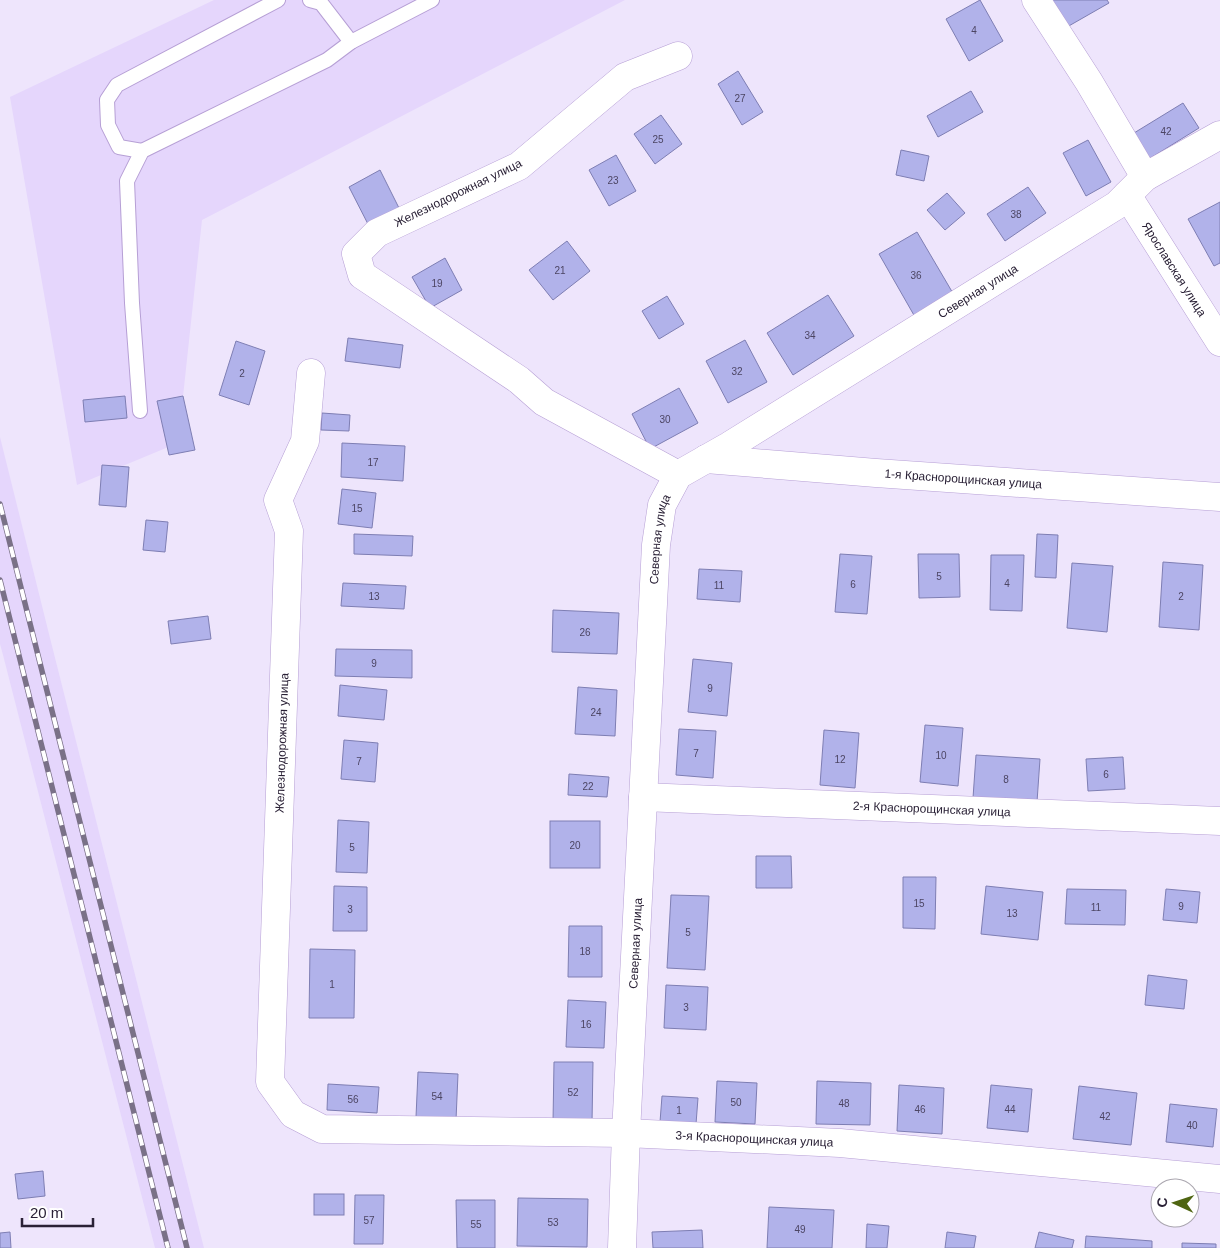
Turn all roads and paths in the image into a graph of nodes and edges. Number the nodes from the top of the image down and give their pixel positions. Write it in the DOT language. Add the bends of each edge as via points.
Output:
graph roads {
  1 [pos="278,0"];
  2 [pos="310,0"];
  3 [pos="432,0"];
  4 [pos="1036,0"];
  5 [pos="351,42"];
  6 [pos="678,56"];
  7 [pos="1220,135"];
  8 [pos="142,151"];
  9 [pos="1136,186"];
  10 [pos="1220,342"];
  11 [pos="311,373"];
  12 [pos="140,411"];
  13 [pos="706,459"];
  14 [pos="678,475"];
  15 [pos="1220,497"];
  16 [pos="643,797"];
  17 [pos="1220,821"];
  18 [pos="293,1114"];
  19 [pos="626,1134"];
  20 [pos="1220,1179"];
  21 [pos="622,1248"];
  1 -- 8 [label="lane" via="117,85 107,100 108,124 119,147"];
  2 -- 5 [label="lane" via="321,3"];
  3 -- 5 [label="lane"];
  4 -- 9 [label="street, Ярославская улица" via="1089,82"];
  5 -- 8 [label="lane" via="327,60"];
  6 -- 14 [label="street, Железнодорожная улица" via="624,77 519,166 377,233 356,254 362,275 519,380 544,402"];
  7 -- 9 [label="street, Северная улица"];
  8 -- 12 [label="lane" via="127,181"];
  9 -- 10 [label="street, Ярославская улица"];
  9 -- 13 [label="street, Северная улица" via="1118,205"];
  11 -- 18 [label="street, Железнодорожная улица" via="305,441 278,500 289,531 270,1082"];
  13 -- 14 [label="street, Северная улица"];
  13 -- 15 [label="street, 1-я Краснорощинская улица"];
  14 -- 16 [label="street, Северная улица" via="662,505 656,545"];
  16 -- 17 [label="street, 2-я Краснорощинская улица"];
  16 -- 19 [label="street, Северная улица"];
  18 -- 19 [label="street, 3-я Краснорощинская улица" via="322,1129"];
  19 -- 20 [label="street, 3-я Краснорощинская улица" via="840,1143"];
  19 -- 21 [label="street, Северная улица"];
}
